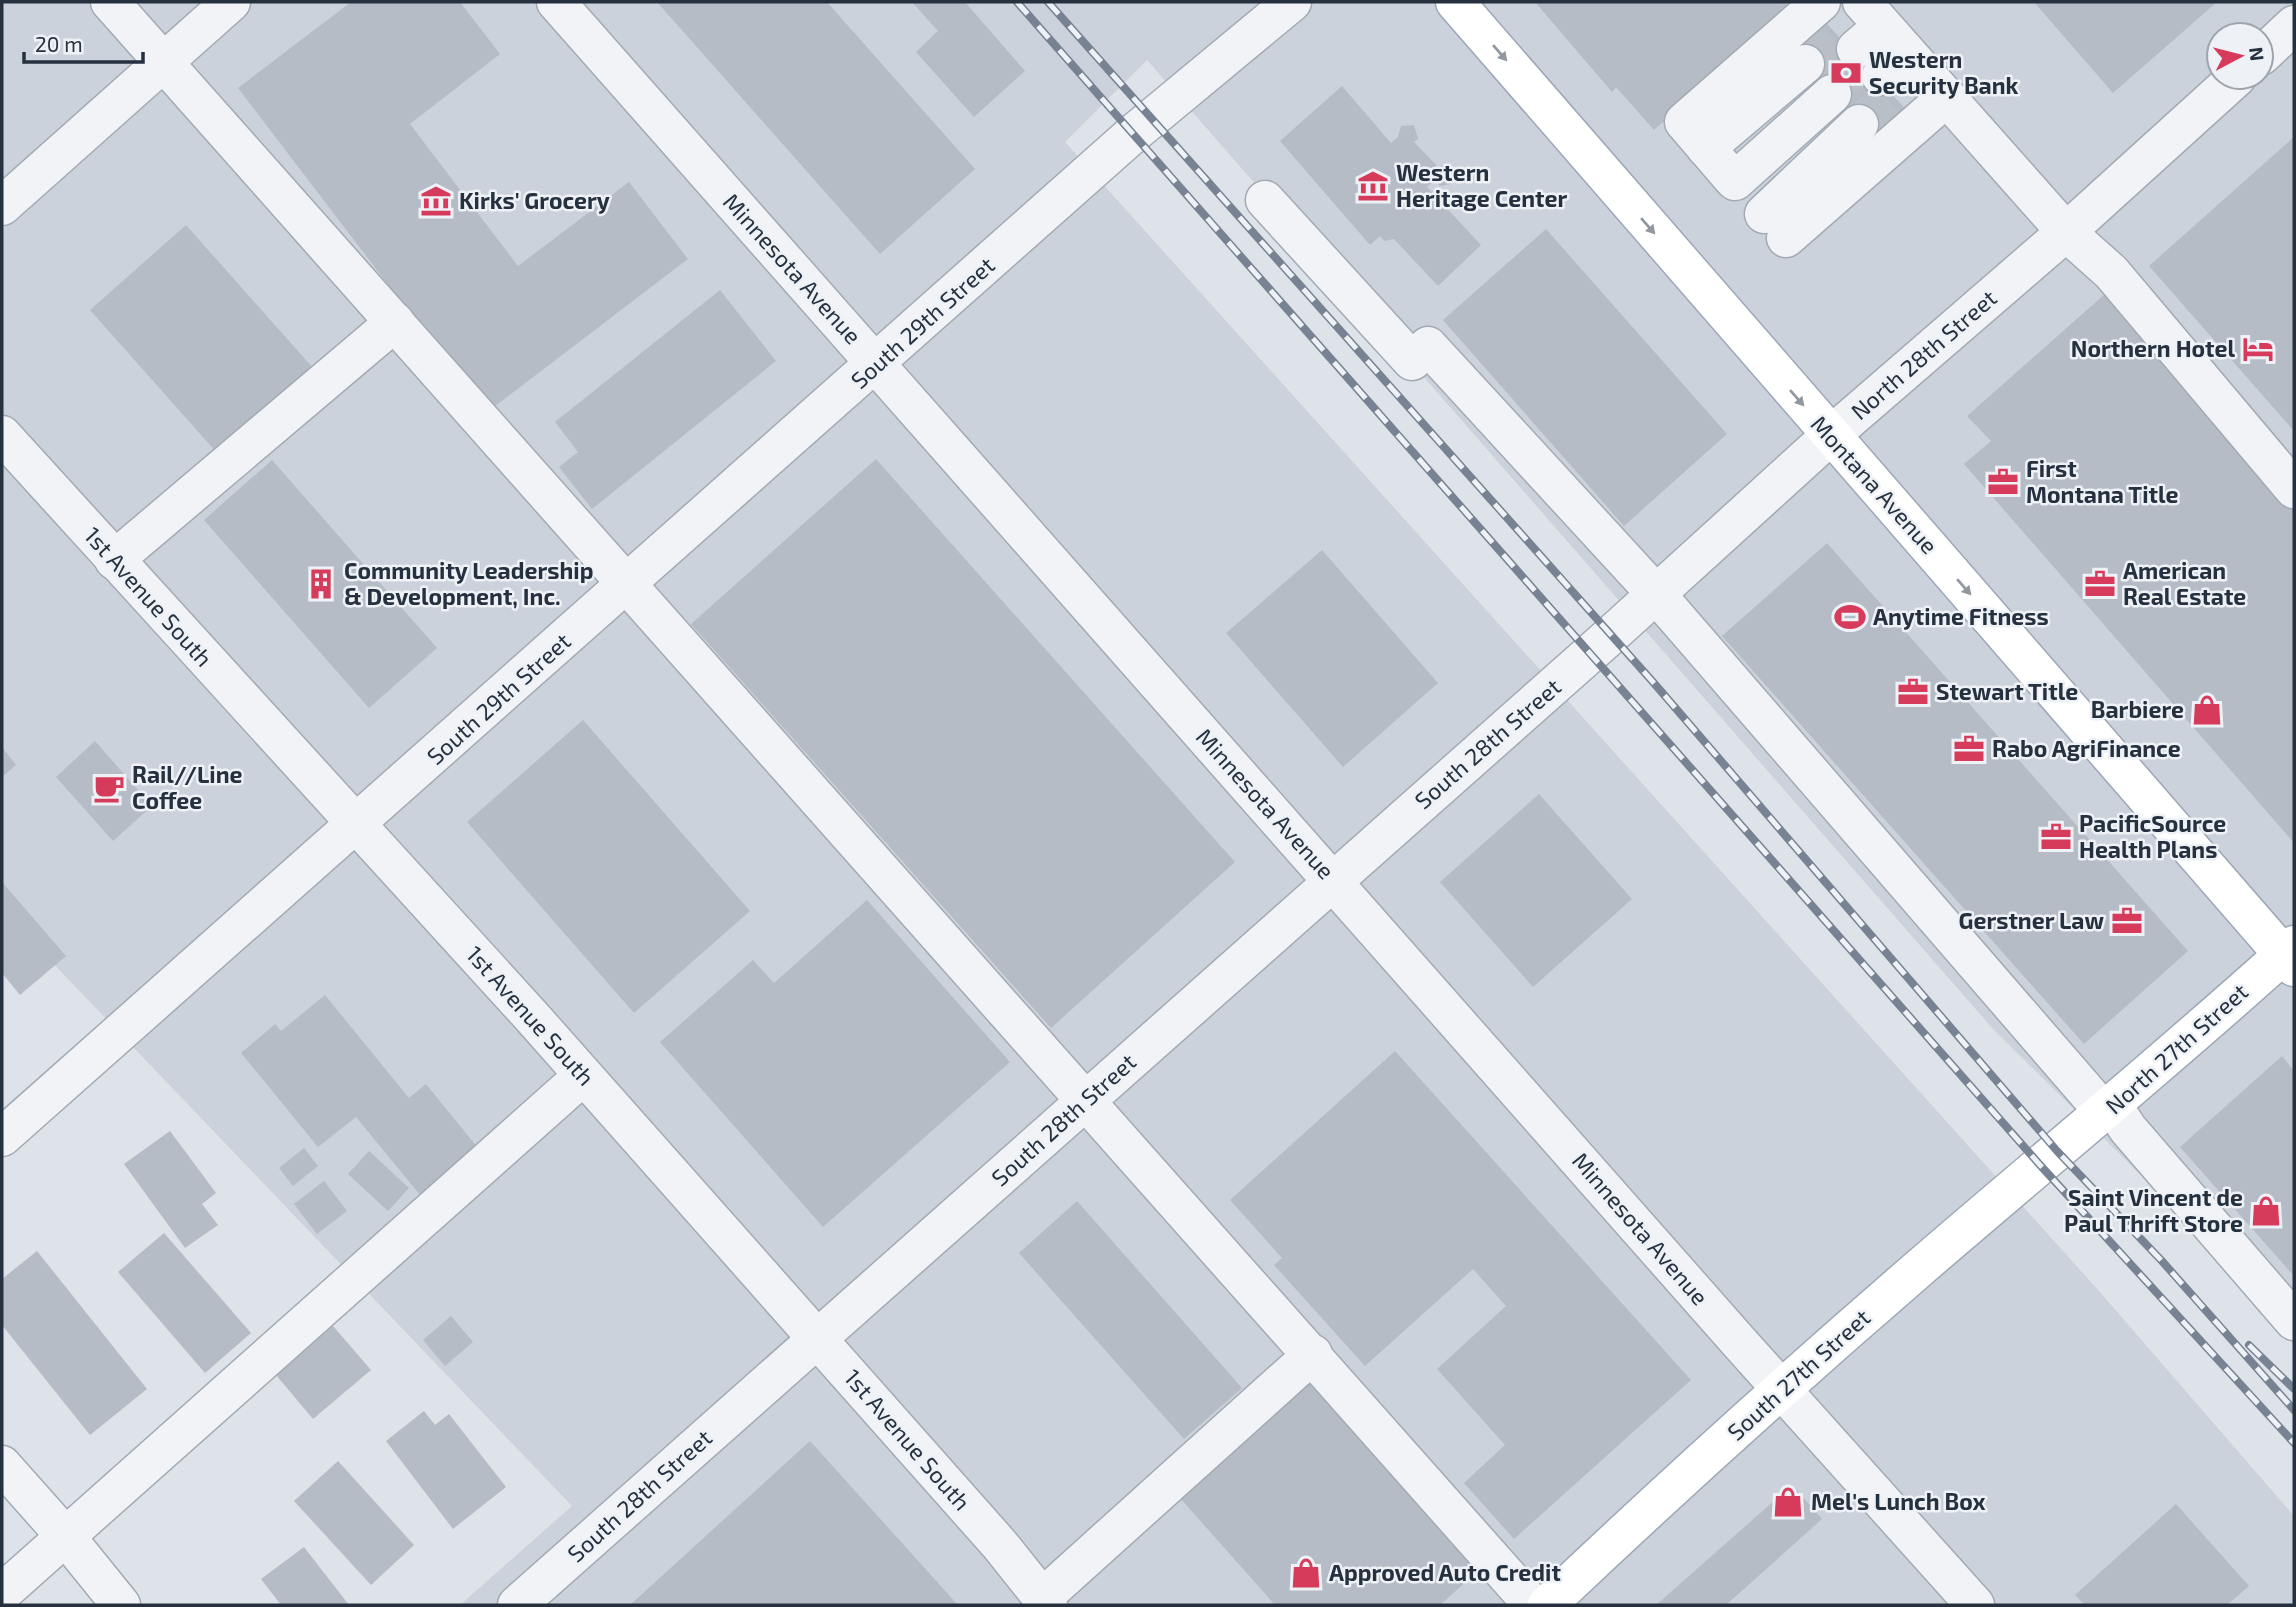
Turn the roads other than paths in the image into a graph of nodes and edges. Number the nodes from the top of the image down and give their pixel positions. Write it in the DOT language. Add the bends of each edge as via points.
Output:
graph roads {
  1 [pos="110,2"];
  2 [pos="230,2"];
  3 [pos="556,2"];
  4 [pos="1292,2"];
  5 [pos="1455,2"];
  6 [pos="2294,25"];
  7 [pos="2275,42"];
  8 [pos="1881,48"];
  9 [pos="162,62"];
  10 [pos="2222,91"];
  11 [pos="1740,187"];
  12 [pos="1265,200"];
  13 [pos="2,206"];
  14 [pos="2066,232"];
  15 [pos="395,322"];
  16 [pos="877,364"];
  17 [pos="2,435"];
  18 [pos="1830,436"];
  19 [pos="2293,486"];
  20 [pos="114,560"];
  21 [pos="627,585"];
  22 [pos="1656,594"];
  23 [pos="1611,635"];
  24 [pos="356,825"];
  25 [pos="1333,881"];
  26 [pos="2290,956"];
  27 [pos="583,1076"];
  28 [pos="1086,1101"];
  29 [pos="2109,1109"];
  30 [pos="2,1137"];
  31 [pos="2057,1151"];
  32 [pos="2294,1321"];
  33 [pos="817,1339"];
  34 [pos="1312,1354"];
  35 [pos="1782,1389"];
  36 [pos="2,1465"];
  37 [pos="66,1536"];
  38 [pos="2,1593"];
  39 [pos="1045,1602"];
  40 [pos="121,1605"];
  41 [pos="517,1605"];
  42 [pos="1533,1605"];
  43 [pos="1547,1605"];
  44 [pos="1975,1605"];
  1 -- 9 [label="street"];
  2 -- 9 [label="street"];
  3 -- 16 [label="street, Minnesota Avenue"];
  4 -- 16 [label="street, South 29th Street" via="1152,119"];
  5 -- 18 [label="main road, Montana Avenue, one-way"];
  6 -- 7 [label="street"];
  8 -- 11 [label="street"];
  8 -- 11 [label="street" via="1684,122"];
  8 -- 14 [label="street"];
  9 -- 13 [label="street"];
  9 -- 15 [label="street"];
  10 -- 14 [label="street, North 28th Street"];
  11 -- 11 [label="street" via="1833,94"];
  12 -- 22 [label="street" via="1412,361 1429,346"];
  14 -- 18 [label="street, North 28th Street"];
  14 -- 19 [label="street" via="2111,272"];
  15 -- 20 [label="street"];
  15 -- 21 [label="street"];
  16 -- 21 [label="street, South 29th Street"];
  16 -- 25 [label="street, Minnesota Avenue"];
  17 -- 20 [label="street, 1st Avenue South"];
  18 -- 22 [label="street, North 28th Street"];
  18 -- 26 [label="main road, Montana Avenue, one-way"];
  20 -- 24 [label="street, 1st Avenue South"];
  21 -- 24 [label="street, South 29th Street"];
  21 -- 28 [label="street"];
  22 -- 23 [label="street, North 28th Street"];
  22 -- 29 [label="street"];
  23 -- 25 [label="street, South 28th Street"];
  24 -- 27 [label="street, 1st Avenue South"];
  24 -- 30 [label="street, South 29th Street"];
  25 -- 28 [label="street, South 28th Street"];
  25 -- 35 [label="street, Minnesota Avenue"];
  26 -- 29 [label="main road, North 27th Street"];
  27 -- 33 [label="street, 1st Avenue South"];
  27 -- 37 [label="street"];
  28 -- 33 [label="street, South 28th Street"];
  28 -- 34 [label="street"];
  29 -- 31 [label="main road, North 27th Street"];
  29 -- 32 [label="street"];
  31 -- 35 [label="main road, South 27th Street"];
  33 -- 39 [label="street, 1st Avenue South"];
  33 -- 41 [label="street, South 28th Street"];
  34 -- 39 [label="street"];
  34 -- 42 [label="street"];
  35 -- 43 [label="main road, South 27th Street"];
  35 -- 44 [label="street, Minnesota Avenue"];
  36 -- 37 [label="street"];
  37 -- 38 [label="street"];
  37 -- 40 [label="street"];
}
